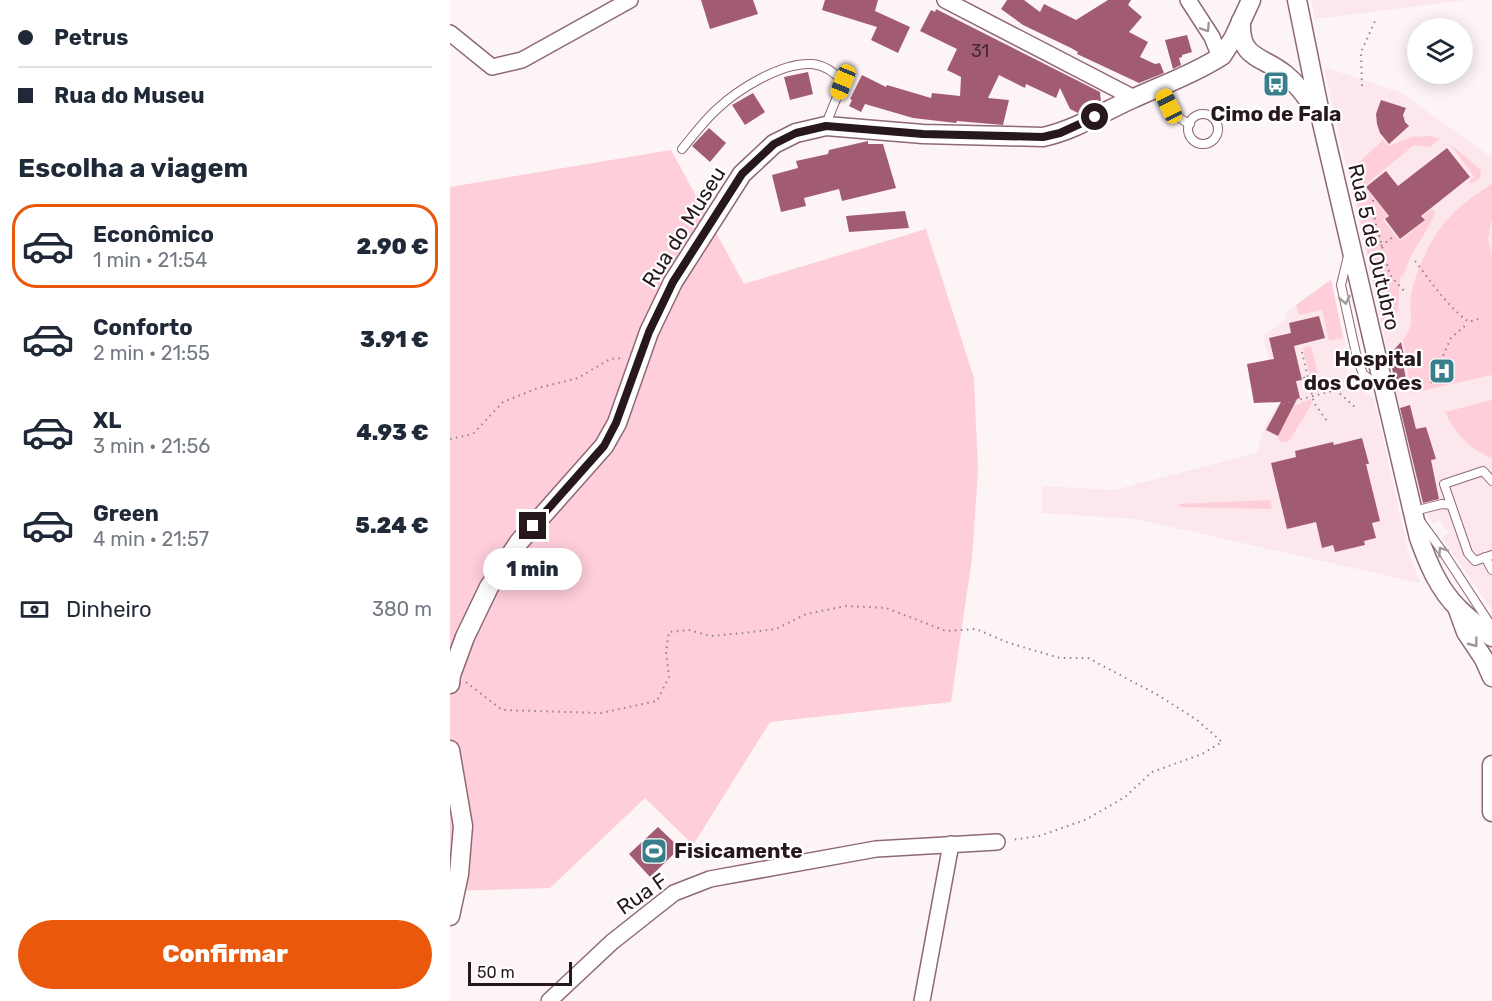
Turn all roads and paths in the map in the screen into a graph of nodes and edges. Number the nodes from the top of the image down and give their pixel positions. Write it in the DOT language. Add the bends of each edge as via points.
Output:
graph roads {
  1 [pos="630,0"];
  2 [pos="945,0"];
  3 [pos="1188,0"];
  4 [pos="1251,0"];
  5 [pos="1297,0"];
  6 [pos="1376,19"];
  7 [pos="1242,21"];
  8 [pos="450,33"];
  9 [pos="1307,54"];
  10 [pos="1221,57"];
  11 [pos="1255,57"];
  12 [pos="1280,70"];
  13 [pos="1362,86"];
  14 [pos="1160,88"];
  15 [pos="1134,98"];
  16 [pos="1323,123"];
  17 [pos="1190,124"];
  18 [pos="826,126"];
  19 [pos="682,149"];
  20 [pos="1373,200"];
  21 [pos="1394,236"];
  22 [pos="1381,246"];
  23 [pos="1415,261"];
  24 [pos="1405,292"];
  25 [pos="1479,319"];
  26 [pos="1469,322"];
  27 [pos="1302,352"];
  28 [pos="641,356"];
  29 [pos="1304,377"];
  30 [pos="1431,383"];
  31 [pos="1311,389"];
  32 [pos="1313,396"];
  33 [pos="1283,404"];
  34 [pos="1357,409"];
  35 [pos="1327,421"];
  36 [pos="450,439"];
  37 [pos="1492,481"];
  38 [pos="1451,506"];
  39 [pos="1412,512"];
  40 [pos="1489,556"];
  41 [pos="1492,570"];
  42 [pos="1457,608"];
  43 [pos="1492,627"];
  44 [pos="1492,637"];
  45 [pos="452,677"];
  46 [pos="1492,677"];
  47 [pos="450,750"];
  48 [pos="1492,765"];
  49 [pos="1492,812"];
  50 [pos="997,842"];
  51 [pos="951,844"];
  52 [pos="450,916"];
  53 [pos="549,1001"];
  54 [pos="922,1001"];
  1 -- 8 [label="street" via="522,60 492,67"];
  2 -- 15 [label="street"];
  3 -- 10 [label="street, one-way"];
  4 -- 7 [label="street"];
  5 -- 9 [label="street, Rua 5 de Outubro"];
  6 -- 13 [label="path" via="1361,52"];
  7 -- 10 [label="street"];
  7 -- 11 [label="street" via="1243,44"];
  9 -- 12 [label="street" via="1291,68"];
  9 -- 16 [label="street, Rua 5 de Outubro"];
  10 -- 11 [label="street"];
  10 -- 14 [label="street, Rua do Museu"];
  11 -- 12 [label="street, Rua 5 de Outubro"];
  12 -- 16 [label="street, Rua 5 de Outubro" via="1310,101"];
  14 -- 15 [label="street, Rua do Museu"];
  14 -- 17 [label="lane" via="1172,112"];
  15 -- 18 [label="street, Rua do Museu" via="1060,133 1043,137 923,134"];
  16 -- 39 [label="street, Rua 5 de Outubro"];
  18 -- 19 [label="lane" via="843,82 832,70 812,64 793,67 738,93 715,111"];
  18 -- 28 [label="street, Rua do Museu" via="796,133 774,144 742,174 673,282"];
  20 -- 22 [label="path"];
  21 -- 22 [label="path"];
  22 -- 24 [label="path" via="1390,275"];
  23 -- 26 [label="path" via="1448,304"];
  25 -- 26 [label="path"];
  26 -- 30 [label="path" via="1451,338"];
  27 -- 31 [label="path"];
  28 -- 36 [label="path" via="610,359 578,378 503,402 473,434"];
  28 -- 45 [label="street, Rua do Museu" via="604,446 519,542 489,587 465,637"];
  29 -- 31 [label="path" via="1307,390"];
  31 -- 32 [label="path"];
  32 -- 33 [label="path"];
  32 -- 34 [label="path" via="1336,390"];
  32 -- 35 [label="path"];
  37 -- 38 [label="lane" via="1483,471 1444,484"];
  38 -- 39 [label="lane" via="1442,504"];
  38 -- 40 [label="lane" via="1468,553 1476,561"];
  39 -- 42 [label="street, Rua 5 de Outubro" via="1427,561"];
  43 -- 39 [label="lane, one-way" via="1431,534"];
  40 -- 41 [label="lane"];
  42 -- 44 [label="street, Rua 5 de Outubro"];
  42 -- 46 [label="street, one-way"];
  45 -- 50 [label="path" via="502,710 601,713 657,701 669,677 669,632 689,630 710,636 744,633 776,629 806,614 846,606 886,608 946,632 976,629 1060,658 1088,658 1158,695 1222,742 1202,754 1152,772 1125,797 1085,820 1039,836"];
  47 -- 52 [label="street" via="463,826"];
  48 -- 49 [label="street"];
  50 -- 51 [label="street, Rua F"];
  51 -- 53 [label="street, Rua F" via="876,849 710,879 674,893 612,942"];
  51 -- 54 [label="street"];
}
